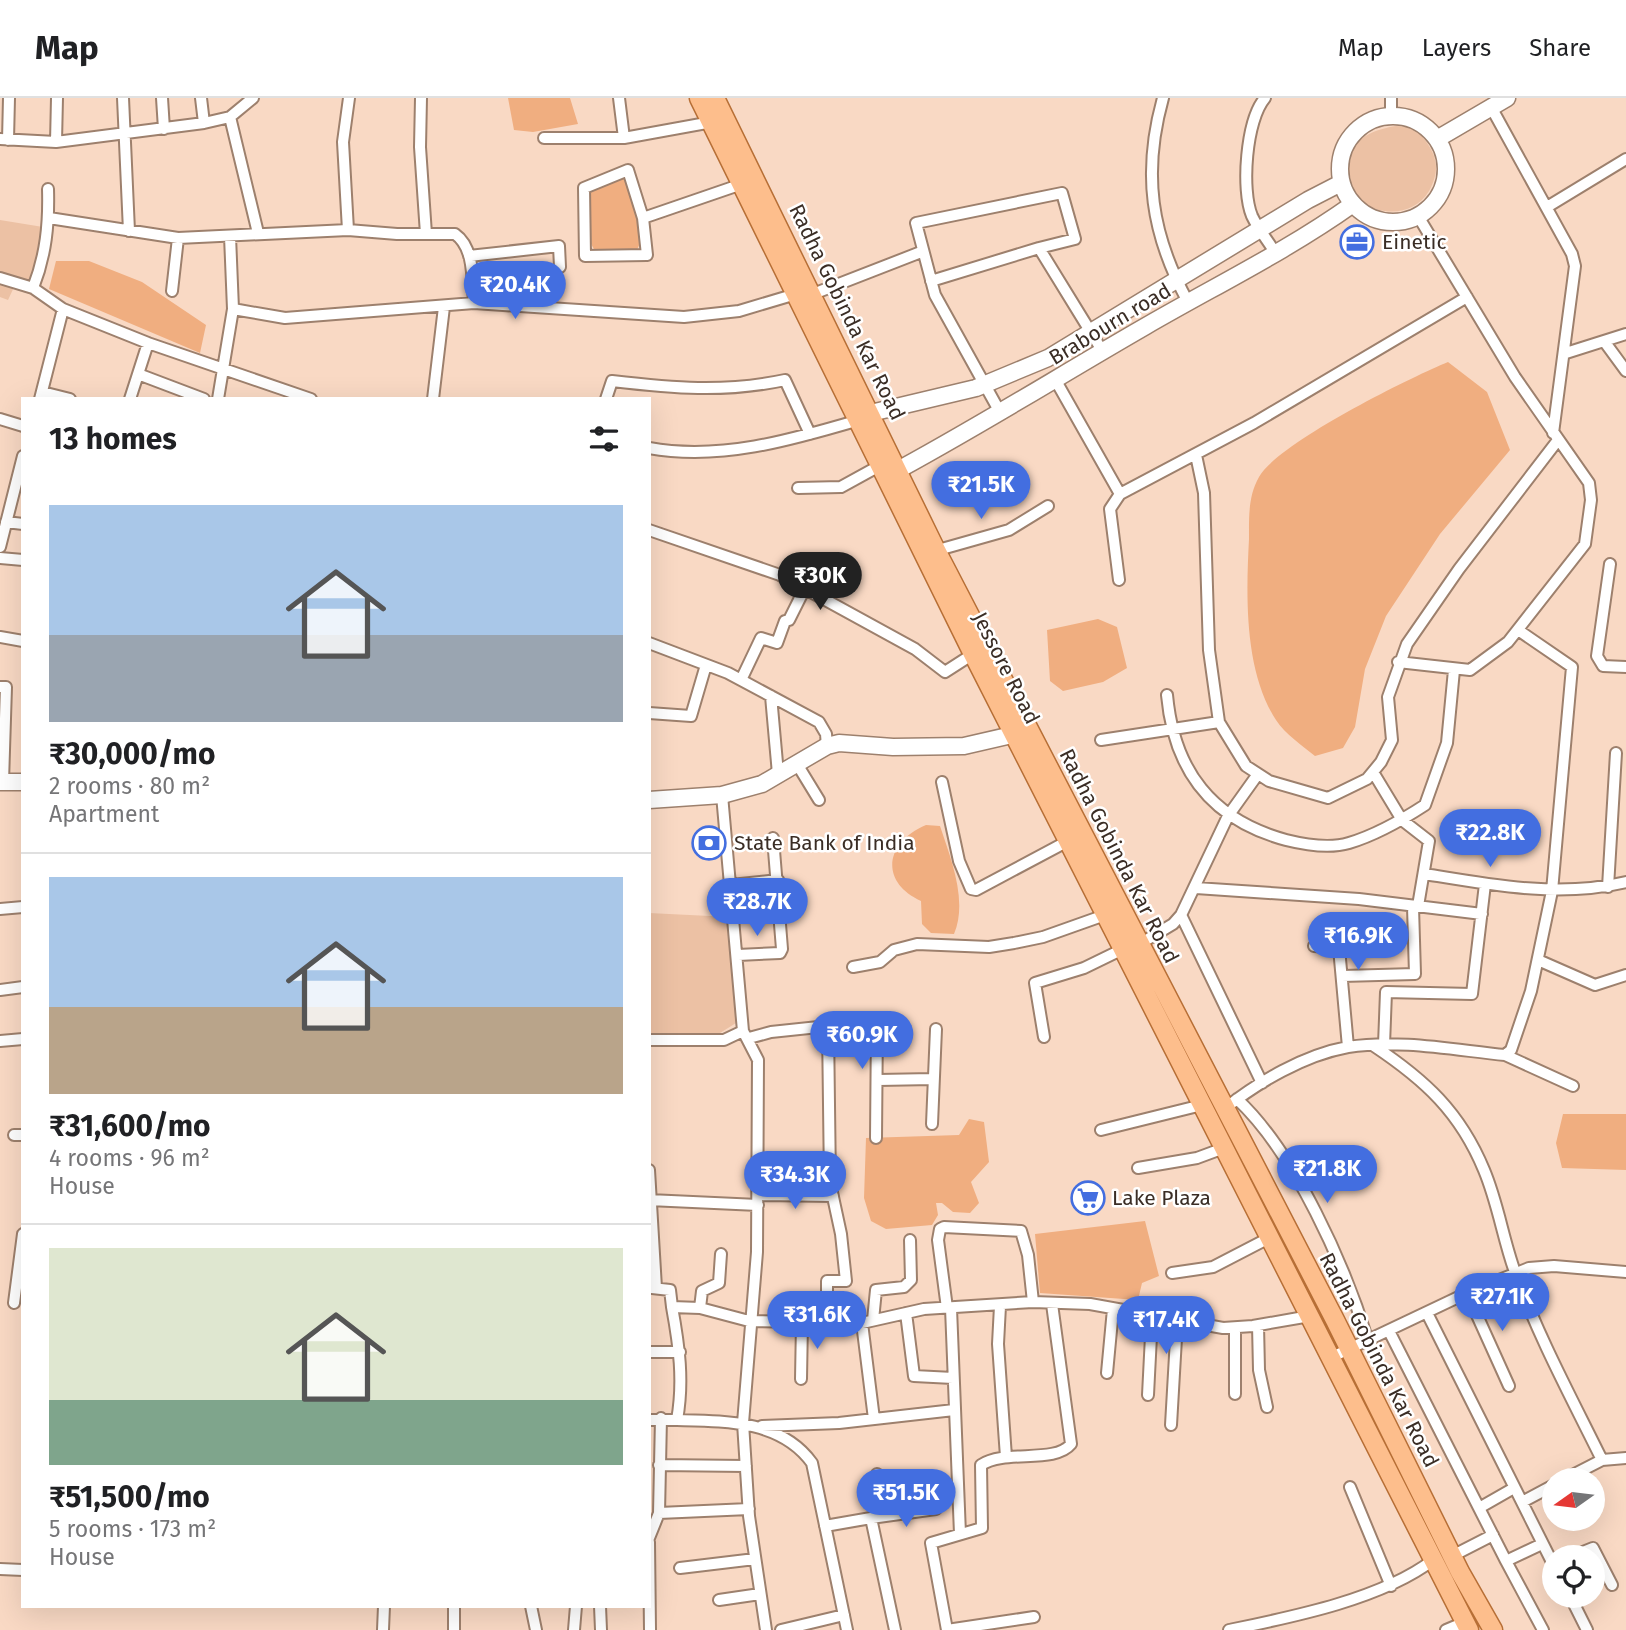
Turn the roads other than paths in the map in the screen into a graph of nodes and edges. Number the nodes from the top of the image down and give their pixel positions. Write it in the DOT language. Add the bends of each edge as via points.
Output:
graph roads {
  1 [pos="9,98"];
  2 [pos="57,98"];
  3 [pos="124,98"];
  4 [pos="162,98"];
  5 [pos="201,98"];
  6 [pos="253,98"];
  7 [pos="349,98"];
  8 [pos="421,98"];
  9 [pos="619,98"];
  10 [pos="699,98"];
  11 [pos="715,98"];
  12 [pos="1163,98"];
  13 [pos="1265,98"];
  14 [pos="1391,98"];
  15 [pos="1507,98"];
  16 [pos="1491,107"];
  17 [pos="1391,115"];
  18 [pos="230,117"];
  19 [pos="712,122"];
  20 [pos="204,123"];
  21 [pos="164,129"];
  22 [pos="126,133"];
  23 [pos="544,138"];
  24 [pos="624,138"];
  25 [pos="4,139"];
  26 [pos="1437,139"];
  27 [pos="56,142"];
  28 [pos="1626,159"];
  29 [pos="1341,183"];
  30 [pos="742,184"];
  31 [pos="48,189"];
  32 [pos="1353,204"];
  33 [pos="1547,207"];
  34 [pos="1418,216"];
  35 [pos="49,218"];
  36 [pos="643,218"];
  37 [pos="348,230"];
  38 [pos="1262,230"];
  39 [pos="128,231"];
  40 [pos="258,233"];
  41 [pos="426,234"];
  42 [pos="230,236"];
  43 [pos="178,238"];
  44 [pos="1039,247"];
  45 [pos="921,252"];
  46 [pos="1276,254"];
  47 [pos="469,256"];
  48 [pos="560,267"];
  49 [pos="0,278"];
  50 [pos="1176,280"];
  51 [pos="931,281"];
  52 [pos="33,288"];
  53 [pos="172,291"];
  54 [pos="804,294"];
  55 [pos="1467,297"];
  56 [pos="1188,302"];
  57 [pos="474,303"];
  58 [pos="444,307"];
  59 [pos="63,309"];
  60 [pos="233,309"];
  61 [pos="1090,333"];
  62 [pos="1626,334"];
  63 [pos="1604,341"];
  64 [pos="148,344"];
  65 [pos="1102,352"];
  66 [pos="1566,353"];
  67 [pos="225,368"];
  68 [pos="1626,371"];
  69 [pos="138,374"];
  70 [pos="1056,381"];
  71 [pos="985,385"];
  72 [pos="41,395"];
  73 [pos="131,397"];
  74 [pos="199,397"];
  75 [pos="218,397"];
  76 [pos="305,397"];
  77 [pos="433,397"];
  78 [pos="607,397"];
  79 [pos="1001,414"];
  80 [pos="865,417"];
  81 [pos="0,419"];
  82 [pos="21,425"];
  83 [pos="810,434"];
  84 [pos="1555,436"];
  85 [pos="651,448"];
  86 [pos="1196,455"];
  87 [pos="21,462"];
  88 [pos="889,470"];
  89 [pos="798,488"];
  90 [pos="1120,494"];
  91 [pos="1048,506"];
  92 [pos="6,522"];
  93 [pos="21,524"];
  94 [pos="651,531"];
  95 [pos="0,547"];
  96 [pos="930,552"];
  97 [pos="0,558"];
  98 [pos="21,560"];
  99 [pos="1610,564"];
  100 [pos="1119,580"];
  101 [pos="805,587"];
  102 [pos="1518,630"];
  103 [pos="0,637"];
  104 [pos="21,640"];
  105 [pos="651,644"];
  106 [pos="973,654"];
  107 [pos="1398,662"];
  108 [pos="706,664"];
  109 [pos="1626,667"];
  110 [pos="1454,670"];
  111 [pos="741,680"];
  112 [pos="0,687"];
  113 [pos="1167,695"];
  114 [pos="771,696"];
  115 [pos="651,713"];
  116 [pos="1219,722"];
  117 [pos="1171,729"];
  118 [pos="1022,733"];
  119 [pos="1101,740"];
  120 [pos="827,746"];
  121 [pos="1616,753"];
  122 [pos="797,764"];
  123 [pos="1373,772"];
  124 [pos="779,774"];
  125 [pos="1258,774"];
  126 [pos="1,782"];
  127 [pos="21,782"];
  128 [pos="942,782"];
  129 [pos="722,795"];
  130 [pos="651,800"];
  131 [pos="819,800"];
  132 [pos="1228,816"];
  133 [pos="1402,820"];
  134 [pos="773,838"];
  135 [pos="1068,841"];
  136 [pos="1425,874"];
  137 [pos="778,880"];
  138 [pos="1626,882"];
  139 [pos="1485,884"];
  140 [pos="731,885"];
  141 [pos="1608,887"];
  142 [pos="1196,888"];
  143 [pos="1552,891"];
  144 [pos="1416,906"];
  145 [pos="21,907"];
  146 [pos="0,909"];
  147 [pos="1482,914"];
  148 [pos="1104,915"];
  149 [pos="1181,915"];
  150 [pos="1314,946"];
  151 [pos="1131,947"];
  152 [pos="738,955"];
  153 [pos="1538,960"];
  154 [pos="853,967"];
  155 [pos="1626,975"];
  156 [pos="1342,976"];
  157 [pos="21,988"];
  158 [pos="0,990"];
  159 [pos="828,1026"];
  160 [pos="936,1029"];
  161 [pos="746,1034"];
  162 [pos="1044,1037"];
  163 [pos="21,1039"];
  164 [pos="651,1040"];
  165 [pos="0,1041"];
  166 [pos="1378,1045"];
  167 [pos="1348,1047"];
  168 [pos="1505,1055"];
  169 [pos="933,1079"];
  170 [pos="878,1080"];
  171 [pos="1262,1083"];
  172 [pos="1573,1086"];
  173 [pos="1218,1108"];
  174 [pos="932,1125"];
  175 [pos="1101,1130"];
  176 [pos="876,1138"];
  177 [pos="1224,1148"];
  178 [pos="1138,1168"];
  179 [pos="833,1196"];
  180 [pos="651,1200"];
  181 [pos="758,1200"];
  182 [pos="651,1229"];
  183 [pos="1269,1238"];
  184 [pos="909,1240"];
  185 [pos="21,1249"];
  186 [pos="720,1254"];
  187 [pos="1626,1272"];
  188 [pos="1172,1273"];
  189 [pos="1515,1273"];
  190 [pos="653,1288"];
  191 [pos="1466,1293"];
  192 [pos="1034,1302"];
  193 [pos="14,1303"];
  194 [pos="1052,1304"];
  195 [pos="1000,1306"];
  196 [pos="673,1307"];
  197 [pos="700,1308"];
  198 [pos="949,1308"];
  199 [pos="1113,1309"];
  200 [pos="906,1313"];
  201 [pos="1427,1313"];
  202 [pos="1152,1316"];
  203 [pos="1310,1316"];
  204 [pos="749,1321"];
  205 [pos="868,1321"];
  206 [pos="1177,1321"];
  207 [pos="802,1322"];
  208 [pos="827,1322"];
  209 [pos="1258,1325"];
  210 [pos="1235,1328"];
  211 [pos="1390,1331"];
  212 [pos="1368,1341"];
  213 [pos="1349,1350"];
  214 [pos="651,1352"];
  215 [pos="680,1353"];
  216 [pos="1330,1358"];
  217 [pos="1107,1373"];
  218 [pos="953,1378"];
  219 [pos="801,1379"];
  220 [pos="1509,1386"];
  221 [pos="1235,1394"];
  222 [pos="1148,1395"];
  223 [pos="1267,1407"];
  224 [pos="954,1410"];
  225 [pos="655,1419"];
  226 [pos="874,1419"];
  227 [pos="677,1420"];
  228 [pos="747,1425"];
  229 [pos="1171,1425"];
  230 [pos="655,1450"];
  231 [pos="1006,1457"];
  232 [pos="1626,1458"];
  233 [pos="1602,1460"];
  234 [pos="659,1465"];
  235 [pos="746,1466"];
  236 [pos="1586,1468"];
  237 [pos="877,1474"];
  238 [pos="1350,1487"];
  239 [pos="1514,1488"];
  240 [pos="1542,1491"];
  241 [pos="1521,1502"];
  242 [pos="1479,1508"];
  243 [pos="749,1509"];
  244 [pos="936,1509"];
  245 [pos="659,1513"];
  246 [pos="875,1517"];
  247 [pos="825,1526"];
  248 [pos="960,1534"];
  249 [pos="651,1535"];
  250 [pos="1493,1535"];
  251 [pos="1542,1544"];
  252 [pos="755,1559"];
  253 [pos="1433,1560"];
  254 [pos="1506,1561"];
  255 [pos="680,1568"];
  256 [pos="1451,1568"];
  257 [pos="0,1569"];
  258 [pos="21,1570"];
  259 [pos="1605,1572"];
  260 [pos="1612,1585"];
  261 [pos="1391,1586"];
  262 [pos="761,1594"];
  263 [pos="719,1600"];
  264 [pos="384,1608"];
  265 [pos="454,1608"];
  266 [pos="531,1608"];
  267 [pos="576,1608"];
  268 [pos="600,1608"];
  269 [pos="650,1608"];
  270 [pos="1576,1608"];
  271 [pos="844,1615"];
  272 [pos="1034,1617"];
  273 [pos="1467,1626"];
  274 [pos="382,1630"];
  275 [pos="454,1630"];
  276 [pos="536,1630"];
  277 [pos="574,1630"];
  278 [pos="601,1630"];
  279 [pos="650,1630"];
  280 [pos="766,1630"];
  281 [pos="781,1630"];
  282 [pos="847,1630"];
  283 [pos="895,1630"];
  284 [pos="947,1630"];
  285 [pos="1228,1630"];
  286 [pos="1446,1630"];
  287 [pos="1493,1630"];
  288 [pos="1543,1630"];
  289 [pos="1587,1630"];
  1 -- 25 [label="street"];
  2 -- 27 [label="street"];
  3 -- 22 [label="street"];
  4 -- 21 [label="street"];
  5 -- 20 [label="street"];
  6 -- 18 [label="street"];
  7 -- 37 [label="street" via="343,142"];
  8 -- 41 [label="street"];
  9 -- 24 [label="street"];
  10 -- 19 [label="main road"];
  11 -- 54 [label="main road, Radha Gobinda Kar Road"];
  12 -- 50 [label="street" via="1154,133 1155,225"];
  13 -- 38 [label="street" via="1258,106 1249,148 1247,191 1253,218"];
  14 -- 17 [label="street"];
  15 -- 16 [label="street"];
  16 -- 26 [label="street"];
  16 -- 33 [label="street"];
  17 -- 26 [label="street" via="1424,125"];
  17 -- 29 [label="street" via="1372,119 1344,145"];
  18 -- 20 [label="street"];
  18 -- 40 [label="street"];
  19 -- 24 [label="street"];
  19 -- 30 [label="main road"];
  20 -- 21 [label="street"];
  21 -- 22 [label="street"];
  22 -- 27 [label="street"];
  22 -- 39 [label="street"];
  23 -- 24 [label="street"];
  25 -- 27 [label="street"];
  26 -- 34 [label="street" via="1445,159 1444,181 1434,201"];
  28 -- 33 [label="street"];
  29 -- 32 [label="street"];
  29 -- 38 [label="street"];
  30 -- 36 [label="street"];
  30 -- 54 [label="main road"];
  31 -- 35 [label="street"];
  32 -- 34 [label="street" via="1363,213 1390,222"];
  32 -- 46 [label="street, Brabourn road"];
  33 -- 66 [label="street" via="1575,266"];
  34 -- 55 [label="street"];
  35 -- 39 [label="street"];
  35 -- 52 [label="street" via="43,262"];
  36 -- 36 [label="street" via="628,170 584,188 585,256 647,255"];
  37 -- 40 [label="street"];
  37 -- 41 [label="street"];
  38 -- 46 [label="street"];
  38 -- 50 [label="street"];
  39 -- 43 [label="street"];
  40 -- 42 [label="street"];
  41 -- 47 [label="street" via="455,234"];
  42 -- 43 [label="street"];
  42 -- 60 [label="street"];
  43 -- 53 [label="street"];
  44 -- 45 [label="street" via="1075,239 1062,193 916,223"];
  44 -- 51 [label="street"];
  44 -- 61 [label="street"];
  45 -- 51 [label="street"];
  45 -- 54 [label="street"];
  46 -- 56 [label="street, Brabourn road"];
  47 -- 48 [label="street" via="559,246"];
  47 -- 57 [label="street"];
  49 -- 52 [label="street"];
  50 -- 56 [label="street"];
  50 -- 61 [label="street"];
  51 -- 71 [label="street"];
  52 -- 59 [label="street"];
  54 -- 57 [label="street" via="739,311 684,317"];
  54 -- 80 [label="main road, Radha Gobinda Kar Road"];
  55 -- 84 [label="street"];
  55 -- 86 [label="street"];
  56 -- 65 [label="street, Brabourn road"];
  57 -- 58 [label="street"];
  58 -- 60 [label="street" via="285,318"];
  58 -- 77 [label="street"];
  59 -- 64 [label="street"];
  59 -- 72 [label="street"];
  60 -- 67 [label="street"];
  61 -- 65 [label="street"];
  61 -- 71 [label="street" via="1048,358"];
  62 -- 63 [label="street"];
  63 -- 66 [label="street"];
  63 -- 68 [label="street"];
  64 -- 67 [label="street"];
  64 -- 69 [label="street"];
  65 -- 70 [label="street, Brabourn road"];
  66 -- 84 [label="street"];
  67 -- 75 [label="street"];
  67 -- 76 [label="street"];
  69 -- 73 [label="street"];
  69 -- 74 [label="street"];
  70 -- 79 [label="street, Brabourn road"];
  70 -- 90 [label="street"];
  71 -- 79 [label="street"];
  71 -- 80 [label="street"];
  78 -- 83 [label="street" via="612,382 687,390 785,380"];
  79 -- 88 [label="street, Brabourn road"];
  80 -- 83 [label="street"];
  80 -- 88 [label="main road, Radha Gobinda Kar Road"];
  81 -- 82 [label="street"];
  83 -- 85 [label="street" via="708,452"];
  84 -- 102 [label="street" via="1589,483 1585,544"];
  84 -- 107 [label="street"];
  86 -- 90 [label="street"];
  86 -- 116 [label="street" via="1204,493 1209,650"];
  87 -- 92 [label="street"];
  88 -- 89 [label="street" via="841,488"];
  88 -- 96 [label="main road, Jessore Road"];
  90 -- 100 [label="street" via="1110,509"];
  91 -- 96 [label="street" via="1009,530"];
  92 -- 93 [label="street"];
  92 -- 95 [label="street"];
  94 -- 101 [label="street"];
  96 -- 106 [label="main road, Jessore Road"];
  96 -- 118 [label="main road, Radha Gobinda Kar Road"];
  97 -- 98 [label="street"];
  99 -- 109 [label="street" via="1597,656 1604,666"];
  101 -- 106 [label="street" via="915,649 945,672"];
  101 -- 111 [label="street" via="776,643 761,638"];
  102 -- 110 [label="street" via="1479,665"];
  102 -- 143 [label="street" via="1572,667"];
  103 -- 104 [label="street"];
  105 -- 108 [label="street"];
  106 -- 118 [label="main road, Jessore Road"];
  107 -- 110 [label="street"];
  107 -- 123 [label="street" via="1388,697 1392,740"];
  108 -- 111 [label="street"];
  108 -- 115 [label="street" via="691,716"];
  110 -- 133 [label="street" via="1447,743 1432,790 1425,805"];
  111 -- 114 [label="street"];
  112 -- 126 [label="street" via="6,687"];
  113 -- 117 [label="street"];
  114 -- 120 [label="street" via="819,722"];
  114 -- 124 [label="street"];
  116 -- 117 [label="street"];
  116 -- 125 [label="street" via="1246,766"];
  117 -- 119 [label="street"];
  117 -- 132 [label="street" via="1202,792"];
  118 -- 120 [label="street" via="964,746"];
  118 -- 135 [label="main road, Jessore Road"];
  118 -- 151 [label="main road, Radha Gobinda Kar Road"];
  120 -- 122 [label="street"];
  121 -- 141 [label="street"];
  122 -- 124 [label="street"];
  122 -- 131 [label="street"];
  123 -- 125 [label="street" via="1328,798"];
  123 -- 133 [label="street"];
  124 -- 129 [label="street"];
  125 -- 132 [label="street"];
  126 -- 127 [label="street"];
  128 -- 135 [label="street" via="959,861 971,889"];
  129 -- 130 [label="street"];
  129 -- 140 [label="street"];
  132 -- 133 [label="street" via="1263,834 1325,846 1348,843"];
  132 -- 142 [label="street"];
  133 -- 136 [label="street" via="1429,841"];
  134 -- 137 [label="street"];
  135 -- 148 [label="main road, Jessore Road"];
  136 -- 139 [label="street"];
  136 -- 144 [label="street"];
  137 -- 140 [label="street"];
  137 -- 152 [label="street" via="781,952"];
  138 -- 141 [label="street"];
  139 -- 143 [label="street"];
  139 -- 147 [label="street"];
  140 -- 152 [label="street"];
  141 -- 143 [label="street"];
  142 -- 144 [label="street"];
  142 -- 149 [label="street"];
  143 -- 153 [label="street"];
  144 -- 147 [label="street"];
  144 -- 156 [label="street" via="1415,974"];
  145 -- 146 [label="street"];
  147 -- 166 [label="street" via="1472,994 1386,992"];
  148 -- 151 [label="main road, Jessore Road"];
  148 -- 154 [label="street" via="1043,937 989,947 917,944 894,950 880,962"];
  149 -- 151 [label="street"];
  149 -- 171 [label="street"];
  150 -- 156 [label="street" via="1339,948"];
  151 -- 162 [label="street" via="1035,983"];
  151 -- 173 [label="main road, Jessore Road"];
  152 -- 161 [label="street"];
  153 -- 155 [label="street" via="1595,985"];
  153 -- 168 [label="street" via="1516,1040"];
  156 -- 167 [label="street"];
  157 -- 158 [label="street"];
  159 -- 161 [label="street"];
  159 -- 170 [label="street" via="850,1018 877,1020"];
  159 -- 179 [label="street"];
  160 -- 169 [label="street"];
  161 -- 164 [label="street" via="724,1040"];
  161 -- 181 [label="street" via="758,1060"];
  163 -- 165 [label="street"];
  166 -- 167 [label="street"];
  166 -- 168 [label="street"];
  166 -- 189 [label="street" via="1435,1093 1462,1126 1485,1171"];
  167 -- 171 [label="street"];
  168 -- 172 [label="street"];
  169 -- 170 [label="street"];
  169 -- 174 [label="street"];
  170 -- 176 [label="street"];
  171 -- 173 [label="street"];
  173 -- 175 [label="street"];
  173 -- 177 [label="main road, Jessore Road"];
  173 -- 212 [label="street" via="1253,1114 1287,1161 1347,1285"];
  173 -- 213 [label="main road, Radha Gobinda Kar Road"];
  177 -- 178 [label="street"];
  177 -- 183 [label="main road, Jessore Road"];
  179 -- 181 [label="street"];
  179 -- 208 [label="street" via="846,1281 827,1281"];
  180 -- 181 [label="street"];
  181 -- 204 [label="street"];
  182 -- 190 [label="street"];
  183 -- 188 [label="street" via="1213,1267"];
  183 -- 203 [label="main road, Jessore Road"];
  184 -- 205 [label="street" via="911,1280 904,1287 876,1290"];
  185 -- 193 [label="street"];
  186 -- 197 [label="street" via="719,1283 702,1292"];
  187 -- 189 [label="street" via="1554,1266"];
  189 -- 191 [label="street"];
  189 -- 233 [label="street"];
  190 -- 196 [label="street" via="670,1290"];
  191 -- 201 [label="street"];
  191 -- 220 [label="street"];
  192 -- 194 [label="street"];
  192 -- 195 [label="street"];
  192 -- 198 [label="street" via="1021,1231 944,1227 938,1240"];
  194 -- 199 [label="street"];
  194 -- 231 [label="street" via="1071,1444 1059,1452"];
  195 -- 198 [label="street"];
  195 -- 231 [label="street" via="998,1344"];
  196 -- 197 [label="street"];
  196 -- 215 [label="street"];
  197 -- 204 [label="street"];
  198 -- 200 [label="street"];
  198 -- 218 [label="street"];
  199 -- 202 [label="street"];
  199 -- 217 [label="street"];
  200 -- 205 [label="street"];
  200 -- 218 [label="street" via="914,1376"];
  201 -- 211 [label="street"];
  201 -- 239 [label="street"];
  202 -- 206 [label="street"];
  202 -- 222 [label="street"];
  203 -- 209 [label="street"];
  203 -- 216 [label="main road, Jessore Road"];
  204 -- 207 [label="street"];
  204 -- 228 [label="street"];
  205 -- 208 [label="street"];
  205 -- 226 [label="street"];
  206 -- 210 [label="street"];
  206 -- 229 [label="street"];
  207 -- 208 [label="street"];
  207 -- 219 [label="street"];
  209 -- 210 [label="street"];
  209 -- 223 [label="street" via="1259,1370"];
  210 -- 221 [label="street"];
  211 -- 212 [label="street"];
  211 -- 242 [label="street"];
  212 -- 213 [label="street"];
  213 -- 216 [label="street"];
  213 -- 256 [label="main road, Radha Gobinda Kar Road"];
  214 -- 215 [label="street"];
  215 -- 227 [label="street"];
  216 -- 253 [label="main road, Jessore Road"];
  218 -- 224 [label="street"];
  224 -- 226 [label="street"];
  224 -- 248 [label="street"];
  225 -- 227 [label="street"];
  225 -- 230 [label="street"];
  226 -- 228 [label="street"];
  227 -- 228 [label="street"];
  228 -- 235 [label="street"];
  228 -- 247 [label="street" via="786,1437 801,1447 812,1463"];
  230 -- 234 [label="street"];
  231 -- 248 [label="street" via="981,1465 982,1528"];
  232 -- 233 [label="street"];
  233 -- 236 [label="street"];
  234 -- 235 [label="street"];
  234 -- 245 [label="street"];
  235 -- 243 [label="street"];
  237 -- 246 [label="street"];
  238 -- 261 [label="street"];
  239 -- 241 [label="street"];
  239 -- 242 [label="street"];
  240 -- 241 [label="street"];
  241 -- 251 [label="street"];
  242 -- 250 [label="street"];
  243 -- 245 [label="street"];
  243 -- 252 [label="street"];
  244 -- 246 [label="street"];
  245 -- 249 [label="street"];
  246 -- 247 [label="street"];
  246 -- 283 [label="street"];
  247 -- 271 [label="street"];
  248 -- 284 [label="street" via="933,1541 930,1546"];
  250 -- 254 [label="street"];
  250 -- 256 [label="street"];
  251 -- 254 [label="street"];
  252 -- 255 [label="street"];
  252 -- 262 [label="street"];
  253 -- 256 [label="main road, Jessore Road"];
  253 -- 261 [label="street"];
  254 -- 288 [label="street"];
  256 -- 273 [label="main road, Jessore Road"];
  256 -- 287 [label="main road, Radha Gobinda Kar Road"];
  257 -- 258 [label="street"];
  259 -- 260 [label="street"];
  261 -- 285 [label="street"];
  262 -- 263 [label="street"];
  262 -- 280 [label="street"];
  264 -- 274 [label="street"];
  265 -- 275 [label="street"];
  266 -- 276 [label="street"];
  267 -- 277 [label="street"];
  268 -- 278 [label="street"];
  269 -- 279 [label="street"];
  270 -- 289 [label="street"];
  271 -- 281 [label="street"];
  271 -- 282 [label="street"];
  272 -- 284 [label="street"];
  273 -- 286 [label="street"];
}
